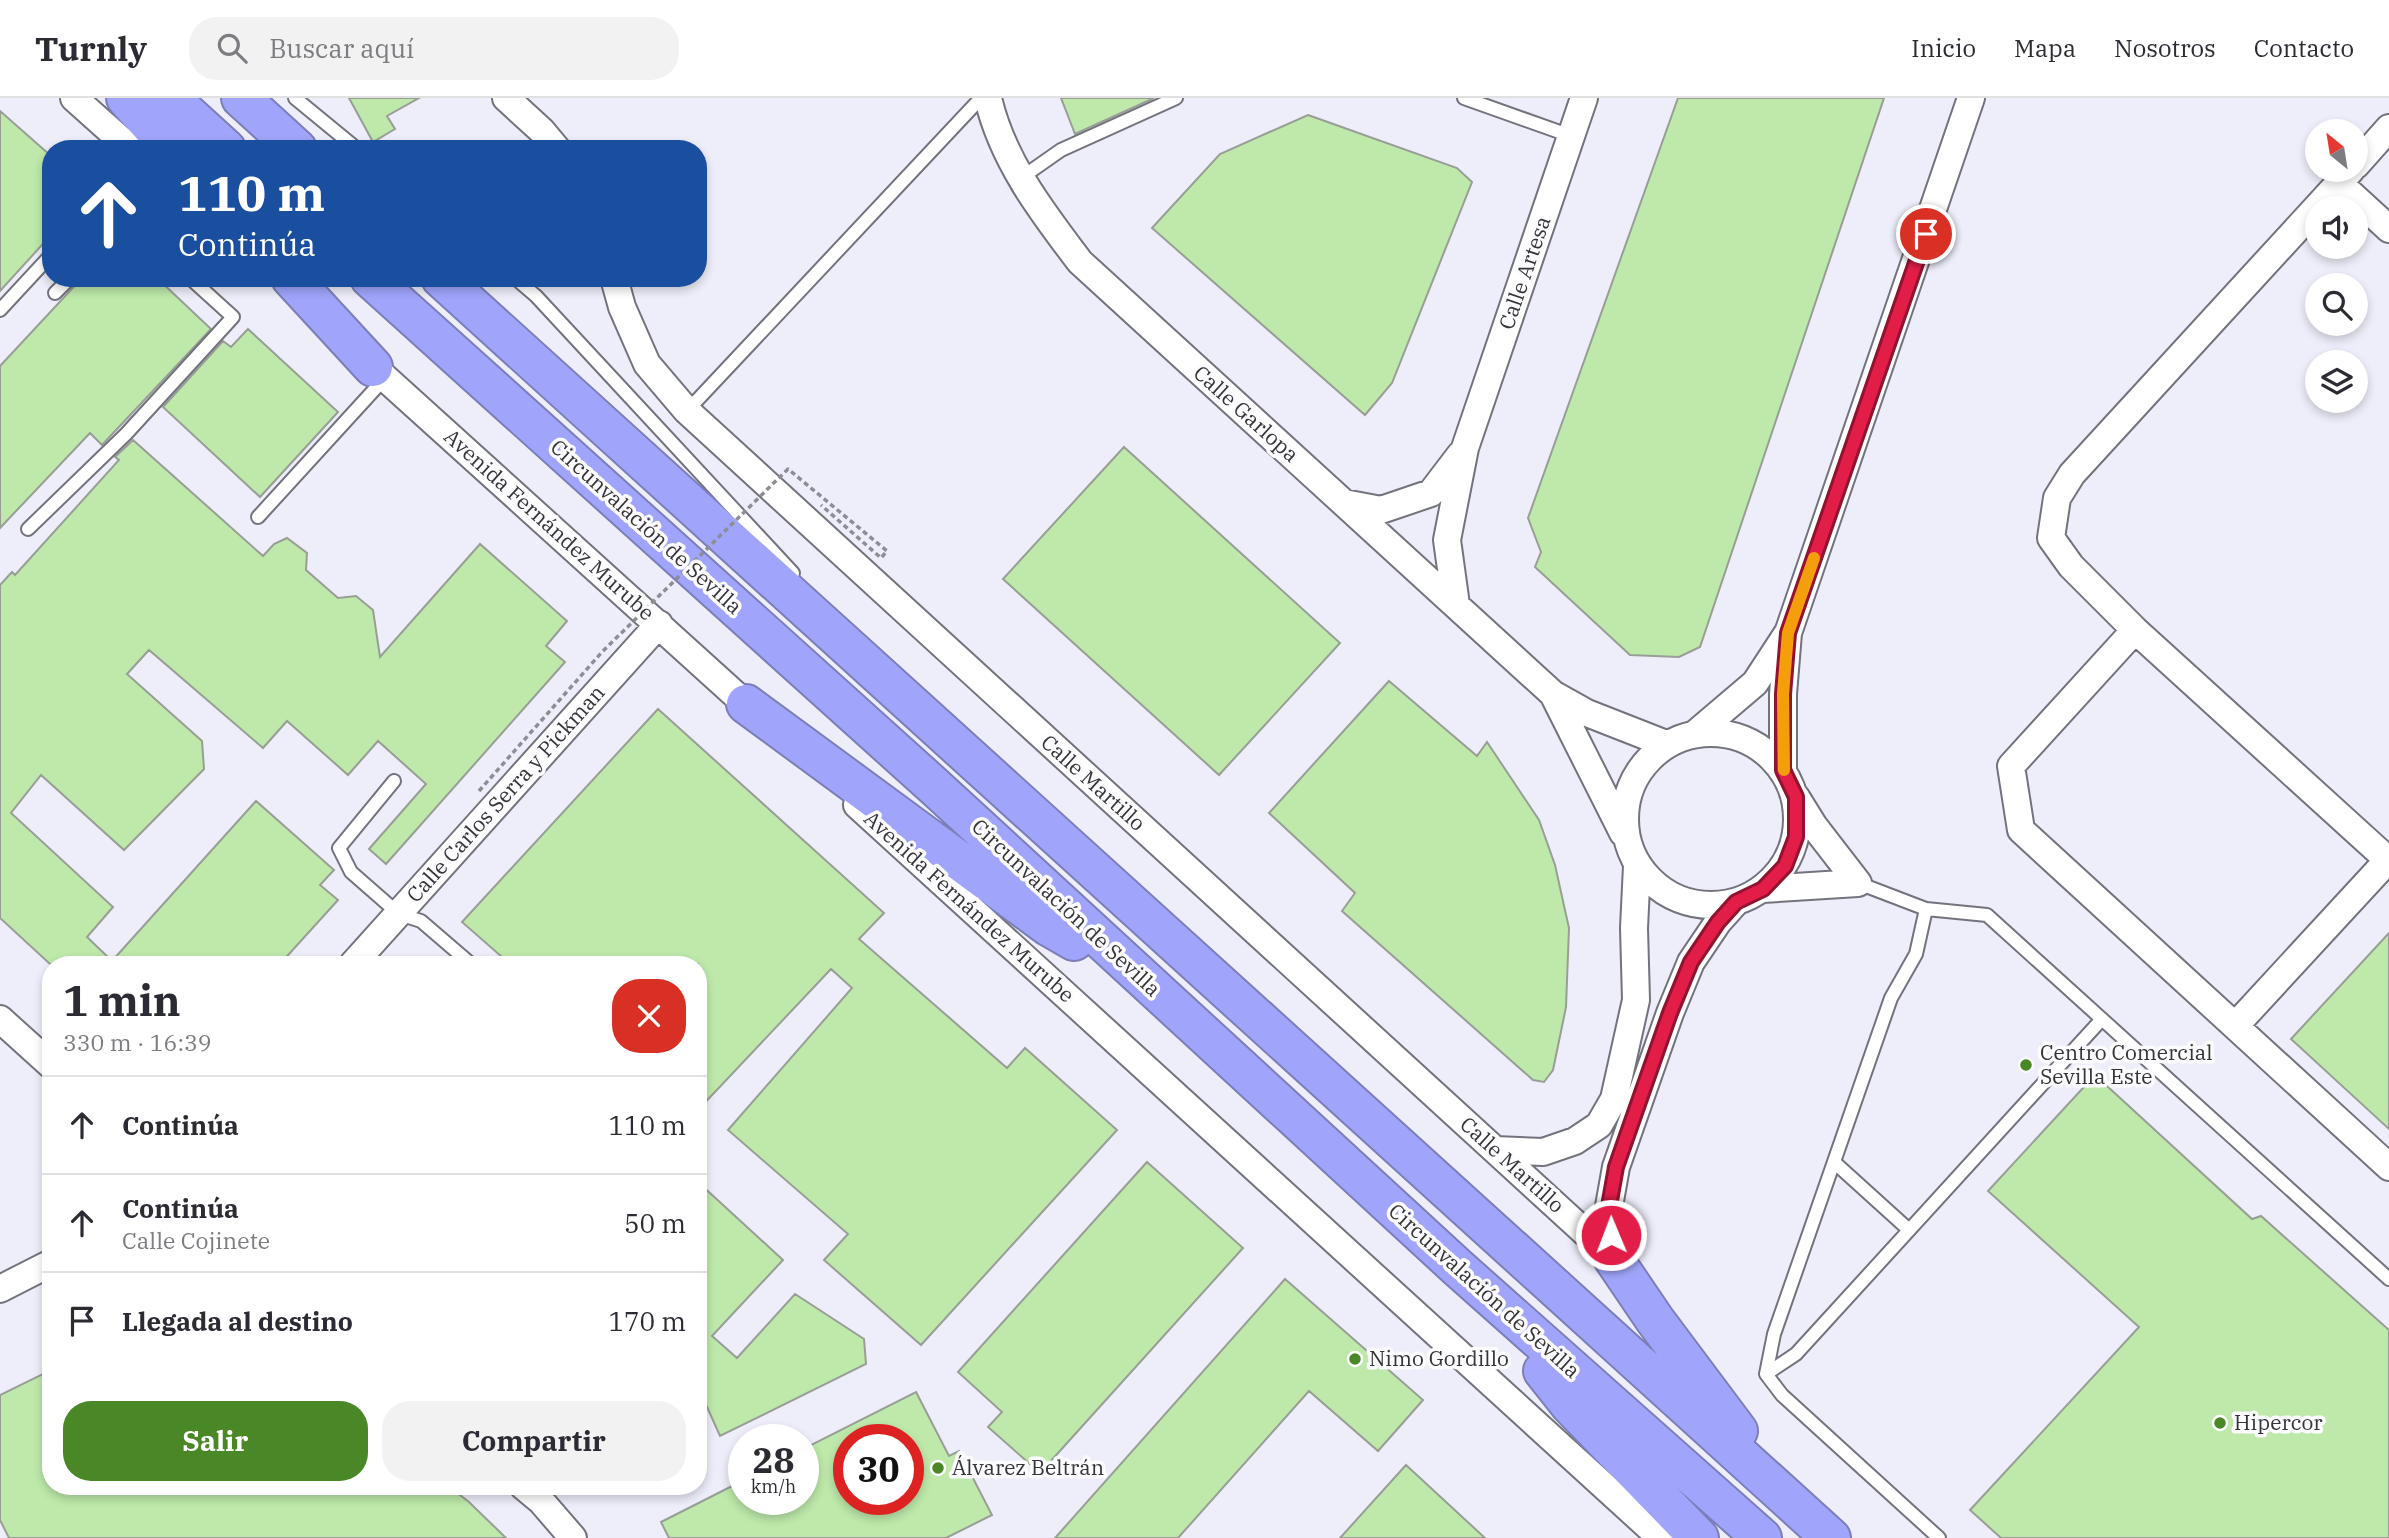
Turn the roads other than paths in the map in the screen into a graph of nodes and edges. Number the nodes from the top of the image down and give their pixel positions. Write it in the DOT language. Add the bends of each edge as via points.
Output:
graph roads {
  1 [pos="74,98"];
  2 [pos="125,98"];
  3 [pos="170,98"];
  4 [pos="241,98"];
  5 [pos="295,98"];
  6 [pos="506,98"];
  7 [pos="981,98"];
  8 [pos="988,98"];
  9 [pos="1176,98"];
  10 [pos="1464,98"];
  11 [pos="1584,98"];
  12 [pos="1971,98"];
  13 [pos="2389,128"];
  14 [pos="1571,136"];
  15 [pos="121,140"];
  16 [pos="164,140"];
  17 [pos="216,140"];
  18 [pos="287,140"];
  19 [pos="346,140"];
  20 [pos="550,140"];
  21 [pos="2368,151"];
  22 [pos="1021,178"];
  23 [pos="2339,182"];
  24 [pos="2355,182"];
  25 [pos="2389,229"];
  26 [pos="42,265"];
  27 [pos="61,287"];
  28 [pos="200,287"];
  29 [pos="285,287"];
  30 [pos="300,287"];
  31 [pos="380,287"];
  32 [pos="451,287"];
  33 [pos="526,287"];
  34 [pos="616,287"];
  35 [pos="55,293"];
  36 [pos="0,310"];
  37 [pos="379,372"];
  38 [pos="687,411"];
  39 [pos="1465,448"];
  40 [pos="1344,503"];
  41 [pos="258,517"];
  42 [pos="28,529"];
  43 [pos="800,581"];
  44 [pos="818,602"];
  45 [pos="1456,605"];
  46 [pos="659,624"];
  47 [pos="2135,630"];
  48 [pos="1788,633"];
  49 [pos="892,686"];
  50 [pos="1553,694"];
  51 [pos="746,704"];
  52 [pos="1695,734"];
  53 [pos="1666,744"];
  54 [pos="1783,770"];
  55 [pos="394,781"];
  56 [pos="1796,797"];
  57 [pos="1626,838"];
  58 [pos="2388,860"];
  59 [pos="1637,866"];
  60 [pos="1858,883"];
  61 [pos="1763,889"];
  62 [pos="1736,902"];
  63 [pos="1926,909"];
  64 [pos="399,914"];
  65 [pos="360,956"];
  66 [pos="462,956"];
  67 [pos="1153,989"];
  68 [pos="0,1019"];
  69 [pos="2102,1019"];
  70 [pos="2235,1026"];
  71 [pos="42,1057"];
  72 [pos="1495,1150"];
  73 [pos="1834,1162"];
  74 [pos="2389,1167"];
  75 [pos="1909,1229"];
  76 [pos="1613,1258"];
  77 [pos="1457,1267"];
  78 [pos="42,1268"];
  79 [pos="2389,1279"];
  80 [pos="0,1289"];
  81 [pos="1766,1374"];
  82 [pos="534,1495"];
  83 [pos="1789,1500"];
  84 [pos="573,1538"];
  85 [pos="1661,1538"];
  86 [pos="1699,1538"];
  87 [pos="1762,1538"];
  88 [pos="1831,1538"];
  89 [pos="1939,1538"];
  1 -- 15 [label="street"];
  2 -- 16 [label="highway"];
  3 -- 17 [label="highway"];
  4 -- 18 [label="highway"];
  5 -- 19 [label="lane"];
  6 -- 20 [label="street"];
  7 -- 38 [label="lane"];
  8 -- 22 [label="street, Calle Garlopa" via="993,122"];
  9 -- 22 [label="lane" via="1061,150"];
  10 -- 14 [label="lane"];
  11 -- 14 [label="street, Calle Artesa"];
  12 -- 48 [label="street"];
  13 -- 21 [label="street"];
  14 -- 39 [label="street, Calle Artesa"];
  22 -- 40 [label="street, Calle Garlopa" via="1080,262"];
  23 -- 47 [label="street" via="2072,474 2057,498 2051,538 2071,566"];
  24 -- 25 [label="street"];
  26 -- 36 [label="lane"];
  27 -- 35 [label="lane"];
  28 -- 42 [label="lane" via="233,317 126,434"];
  29 -- 37 [label="street, Avenida Fernández Murube"];
  30 -- 37 [label="highway"];
  31 -- 67 [label="highway, Circunvalación de Sevilla"];
  32 -- 49 [label="highway"];
  33 -- 43 [label="lane"];
  34 -- 38 [label="street, Calle Martillo" via="647,364"];
  37 -- 41 [label="lane"];
  37 -- 46 [label="street, Avenida Fernández Murube"];
  38 -- 72 [label="street, Calle Martillo"];
  39 -- 40 [label="street, Calle Artesa" via="1431,493 1381,510"];
  39 -- 45 [label="street, Calle Artesa" via="1447,540"];
  40 -- 45 [label="street, Calle Garlopa"];
  44 -- 49 [label="lane"];
  45 -- 50 [label="street, Calle Garlopa"];
  46 -- 51 [label="street, Avenida Fernández Murube"];
  46 -- 64 [label="street, Calle Carlos Serra y Pickman"];
  47 -- 58 [label="street"];
  47 -- 70 [label="street" via="2011,766 2021,830"];
  48 -- 52 [label="street" via="1755,683"];
  48 -- 54 [label="street"];
  49 -- 83 [label="highway"];
  50 -- 53 [label="street, Calle Garlopa" via="1587,713"];
  50 -- 57 [label="street, Calle Garlopa"];
  51 -- 67 [label="highway" via="1048,926"];
  51 -- 85 [label="street, Avenida Fernández Murube"];
  52 -- 53 [label="street"];
  52 -- 54 [label="street" via="1735,735 1762,748"];
  53 -- 57 [label="street" via="1634,779 1625,808"];
  54 -- 56 [label="street"];
  55 -- 64 [label="lane" via="339,848 351,872"];
  56 -- 60 [label="street"];
  56 -- 61 [label="street" via="1796,837 1785,866"];
  57 -- 59 [label="street"];
  58 -- 70 [label="street"];
  59 -- 62 [label="street" via="1676,899 1706,906"];
  59 -- 72 [label="street" via="1636,1000 1614,1099 1599,1125 1575,1141 1543,1152"];
  60 -- 61 [label="street"];
  60 -- 63 [label="lane"];
  61 -- 62 [label="street"];
  62 -- 76 [label="street" via="1691,962 1616,1167 1608,1212"];
  63 -- 69 [label="lane" via="1987,915"];
  63 -- 73 [label="lane" via="1916,954 1891,998"];
  64 -- 65 [label="street, Calle Carlos Serra y Pickman"];
  64 -- 66 [label="lane" via="421,921"];
  67 -- 77 [label="highway, Circunvalación de Sevilla"];
  68 -- 71 [label="street"];
  69 -- 75 [label="lane"];
  69 -- 79 [label="lane"];
  70 -- 74 [label="street"];
  72 -- 76 [label="street, Calle Martillo"];
  73 -- 75 [label="lane"];
  73 -- 81 [label="lane" via="1774,1334"];
  75 -- 81 [label="lane" via="1796,1354"];
  76 -- 83 [label="highway"];
  77 -- 86 [label="highway" via="1570,1405"];
  77 -- 87 [label="highway, Circunvalación de Sevilla"];
  78 -- 80 [label="street"];
  81 -- 89 [label="lane" via="1782,1395"];
  82 -- 84 [label="street"];
  83 -- 88 [label="highway"];
}
